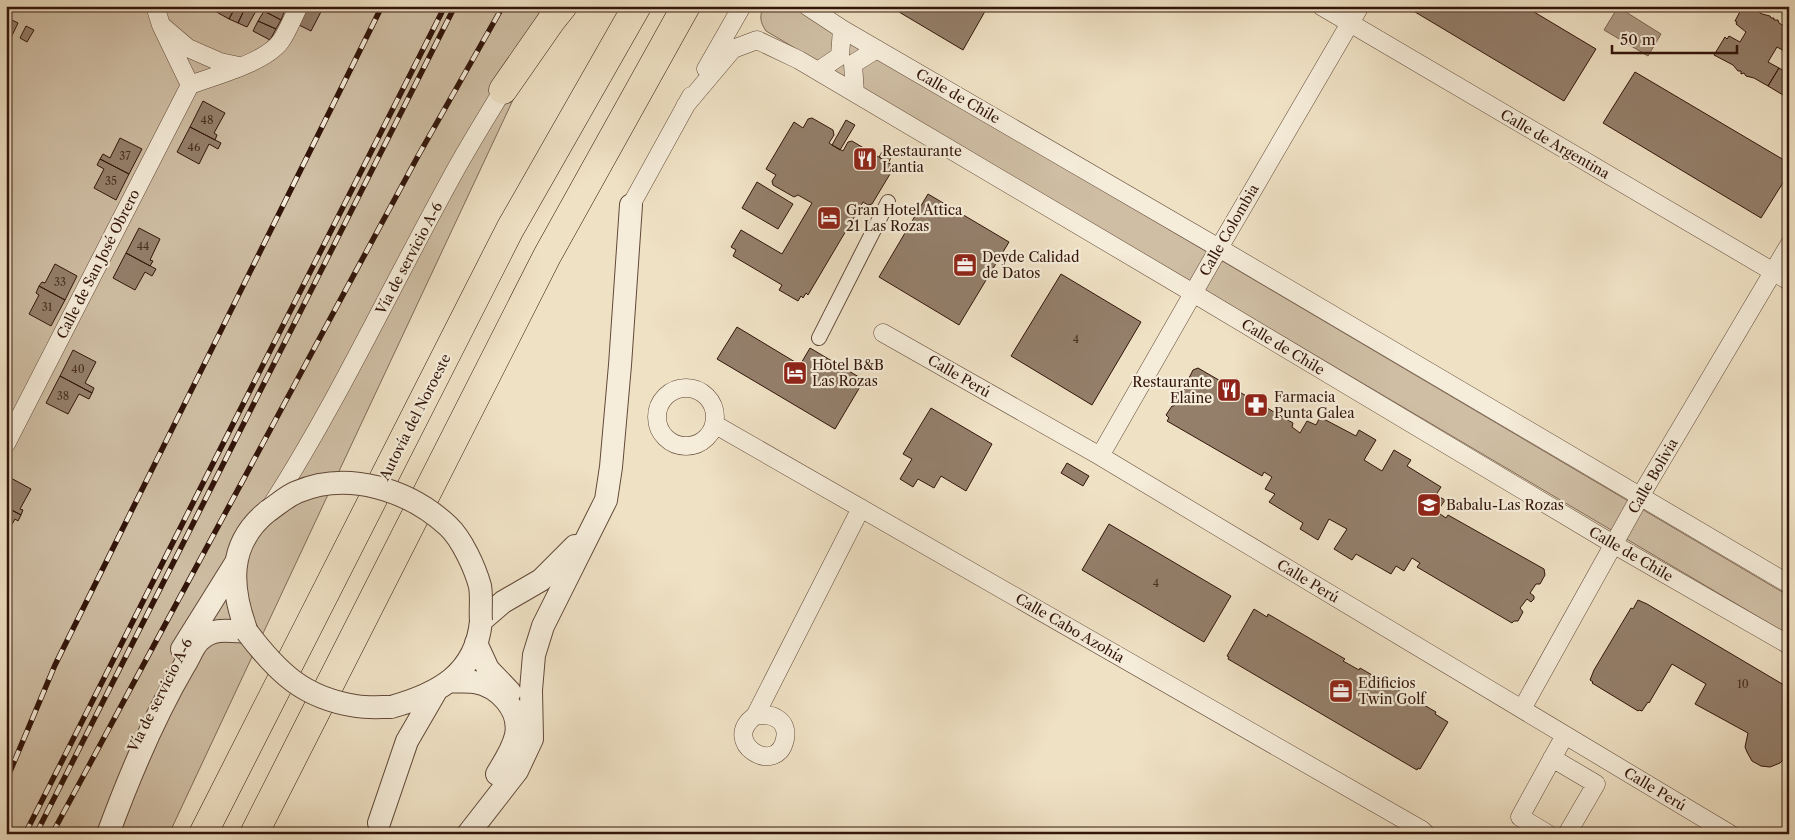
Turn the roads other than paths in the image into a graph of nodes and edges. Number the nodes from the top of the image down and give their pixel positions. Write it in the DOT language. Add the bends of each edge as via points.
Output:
graph roads {
  1 [pos="155,6"];
  2 [pos="299,6"];
  3 [pos="550,6"];
  4 [pos="563,6"];
  5 [pos="637,6"];
  6 [pos="686,6"];
  7 [pos="742,6"];
  8 [pos="807,6"];
  9 [pos="1321,6"];
  10 [pos="1360,6"];
  11 [pos="1350,24"];
  12 [pos="161,25"];
  13 [pos="842,29"];
  14 [pos="877,49"];
  15 [pos="239,66"];
  16 [pos="818,71"];
  17 [pos="190,85"];
  18 [pos="503,90"];
  19 [pos="855,93"];
  20 [pos="685,106"];
  21 [pos="888,202"];
  22 [pos="631,205"];
  23 [pos="1789,245"];
  24 [pos="1219,248"];
  25 [pos="1773,272"];
  26 [pos="1789,281"];
  27 [pos="1193,293"];
  28 [pos="883,333"];
  29 [pos="819,338"];
  30 [pos="714,424"];
  31 [pos="6,444"];
  32 [pos="1100,456"];
  33 [pos="1641,495"];
  34 [pos="861,508"];
  35 [pos="268,511"];
  36 [pos="595,522"];
  37 [pos="1613,544"];
  38 [pos="236,563"];
  39 [pos="1789,584"];
  40 [pos="480,621"];
  41 [pos="247,632"];
  42 [pos="476,643"];
  43 [pos="1789,645"];
  44 [pos="443,686"];
  45 [pos="1522,709"];
  46 [pos="755,716"];
  47 [pos="1565,734"];
  48 [pos="1585,747"];
  49 [pos="1552,758"];
  50 [pos="1573,770"];
  51 [pos="473,827"];
  52 [pos="376,828"];
  53 [pos="255,831"];
  54 [pos="98,834"];
  55 [pos="108,834"];
  56 [pos="203,834"];
  57 [pos="456,834"];
  58 [pos="1426,834"];
  59 [pos="1548,834"];
  60 [pos="1568,834"];
  61 [pos="1730,834"];
  1 -- 12 [label="street"];
  2 -- 15 [label="street" via="281,41 271,51 260,59"];
  3 -- 18 [label="street, Vía de servicio A-6"];
  4 -- 18 [label="highway"];
  5 -- 56 [label="highway, Autovía del Noroeste" via="510,230"];
  6 -- 53 [label="highway" via="547,256"];
  7 -- 20 [label="street"];
  8 -- 13 [label="street, Calle de Chile"];
  9 -- 11 [label="street, Calle de Argentina"];
  10 -- 11 [label="street, Calle Colombia"];
  11 -- 24 [label="street, Calle Colombia"];
  11 -- 25 [label="street, Calle de Argentina"];
  12 -- 15 [label="street" via="188,48 220,62"];
  12 -- 17 [label="street"];
  13 -- 14 [label="street, Calle de Chile"];
  13 -- 16 [label="street" via="840,56"];
  14 -- 19 [label="street" via="853,64"];
  14 -- 24 [label="street, Calle de Chile"];
  15 -- 17 [label="street"];
  16 -- 19 [label="street, Calle de Chile"];
  16 -- 20 [label="street, Calle de Chile" via="757,40 733,49"];
  17 -- 31 [label="street, Calle de San José Obrero"];
  18 -- 35 [label="street, Vía de servicio A-6" via="450,179 335,399"];
  19 -- 27 [label="street, Calle de Chile"];
  20 -- 22 [label="street"];
  21 -- 29 [label="street"];
  22 -- 36 [label="street" via="611,467 606,500"];
  23 -- 25 [label="street, Calle Bolivia"];
  24 -- 27 [label="street, Calle Colombia"];
  24 -- 33 [label="street, Calle de Chile"];
  25 -- 26 [label="street, Calle de Argentina"];
  25 -- 33 [label="street, Calle Bolivia"];
  27 -- 32 [label="street, Calle Colombia"];
  27 -- 37 [label="street, Calle de Chile"];
  28 -- 32 [label="street, Calle Perú"];
  30 -- 34 [label="street, Calle Cabo Azohía"];
  32 -- 45 [label="street, Calle Perú"];
  33 -- 37 [label="street, Calle Bolivia"];
  33 -- 39 [label="street, Calle de Chile"];
  34 -- 46 [label="street"];
  34 -- 58 [label="street, Calle Cabo Azohía"];
  35 -- 38 [label="street" via="251,528"];
  35 -- 40 [label="street, bridge" via="296,492 328,483 361,483 394,492 424,507 450,527 468,555 480,587"];
  36 -- 40 [label="street" via="541,580"];
  36 -- 51 [label="street" via="547,618 534,655 532,740 517,771"];
  37 -- 43 [label="street, Calle de Chile"];
  37 -- 45 [label="street, Calle Bolivia"];
  38 -- 41 [label="street" via="235,586"];
  38 -- 54 [label="street, Vía de servicio A-6" via="179,653 140,728"];
  40 -- 42 [label="street"];
  41 -- 44 [label="street, bridge" via="268,659 294,682 324,699 358,706 391,707 415,701"];
  41 -- 55 [label="street, Vía de servicio A-6" via="216,630 200,640 154,724 127,782"];
  42 -- 44 [label="street" via="466,664"];
  42 -- 51 [label="street" via="488,669 517,699 525,732 516,757"];
  44 -- 52 [label="street" via="407,741"];
  44 -- 57 [label="street" via="474,682 495,690 509,704 515,718 516,734 506,758"];
  45 -- 47 [label="street, Calle Perú"];
  47 -- 48 [label="street, Calle Perú"];
  47 -- 49 [label="street"];
  48 -- 50 [label="street"];
  48 -- 61 [label="street, Calle Perú"];
  49 -- 50 [label="street"];
  49 -- 59 [label="street" via="1520,817"];
  50 -- 60 [label="street" via="1596,784"];
}
